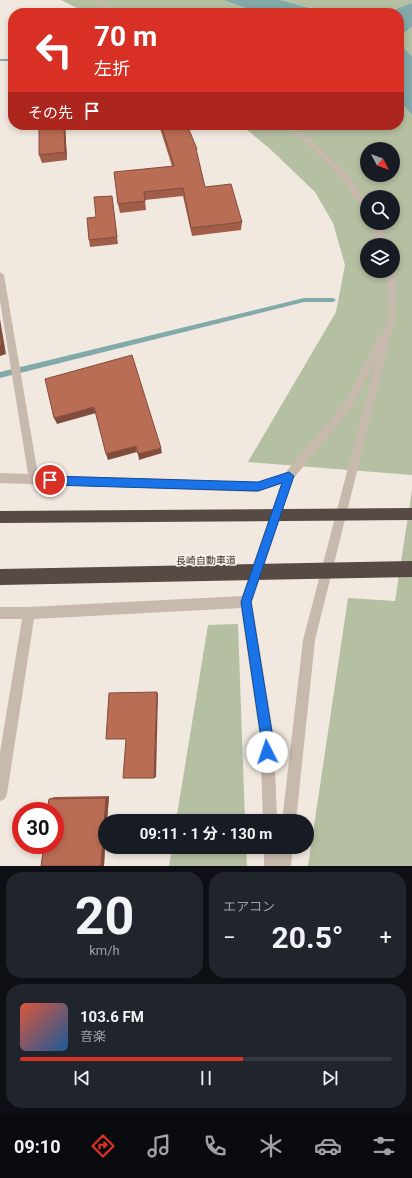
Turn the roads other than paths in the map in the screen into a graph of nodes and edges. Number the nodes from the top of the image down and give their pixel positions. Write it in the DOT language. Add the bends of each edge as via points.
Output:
graph roads {
  1 [pos="95,0"];
  2 [pos="109,8"];
  3 [pos="294,130"];
  4 [pos="360,199"];
  5 [pos="0,275"];
  6 [pos="392,278"];
  7 [pos="391,319"];
  8 [pos="289,476"];
  9 [pos="0,478"];
  10 [pos="34,480"];
  11 [pos="412,514"];
  12 [pos="0,517"];
  13 [pos="412,569"];
  14 [pos="0,577"];
  15 [pos="246,602"];
  16 [pos="0,613"];
  17 [pos="28,613"];
  18 [pos="0,794"];
  19 [pos="270,814"];
  20 [pos="290,814"];
  21 [pos="271,854"];
  22 [pos="285,854"];
  23 [pos="271,866"];
  24 [pos="284,866"];
  1 -- 2 [label="street"];
  3 -- 4 [label="street" via="343,174"];
  5 -- 10 [label="street"];
  6 -- 7 [label="street"];
  7 -- 8 [label="street" via="348,404"];
  7 -- 20 [label="street" via="310,640"];
  8 -- 10 [label="street" via="258,487"];
  8 -- 15 [label="street"];
  9 -- 10 [label="street"];
  11 -- 12 [label="highway, bridge"];
  13 -- 14 [label="highway, 長崎自動車道, bridge"];
  15 -- 17 [label="street"];
  15 -- 19 [label="street" via="267,738"];
  16 -- 17 [label="street"];
  17 -- 18 [label="street"];
  21 -- 23 [label="street"];
  22 -- 24 [label="street"];
}
